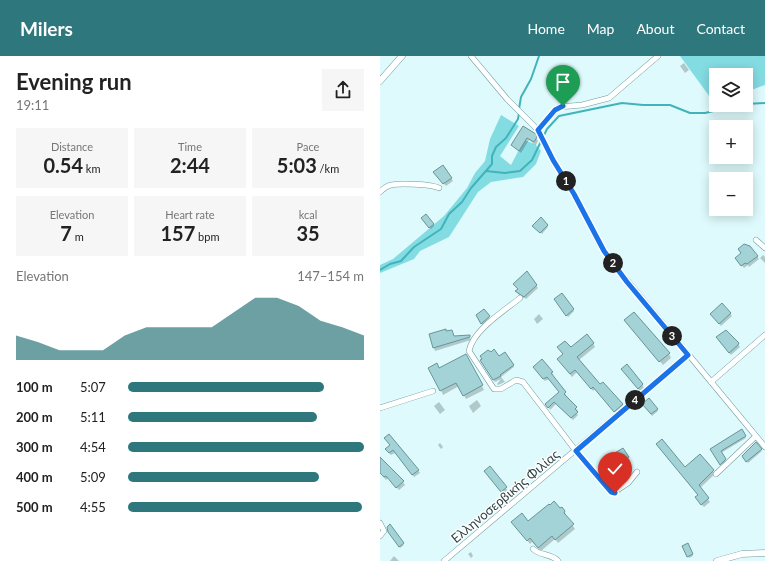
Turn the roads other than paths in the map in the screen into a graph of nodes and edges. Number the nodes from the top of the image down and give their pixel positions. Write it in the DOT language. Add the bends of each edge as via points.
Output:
graph roads {
  1 [pos="402,56"];
  2 [pos="470,56"];
  3 [pos="658,56"];
  4 [pos="380,81"];
  5 [pos="539,132"];
  6 [pos="439,188"];
  7 [pos="380,192"];
  8 [pos="756,240"];
  9 [pos="765,248"];
  10 [pos="520,298"];
  11 [pos="765,335"];
  12 [pos="688,355"];
  13 [pos="711,382"];
  14 [pos="433,391"];
  15 [pos="380,408"];
  16 [pos="756,436"];
  17 [pos="765,447"];
  18 [pos="576,451"];
  19 [pos="637,472"];
  20 [pos="716,474"];
  21 [pos="380,523"];
  22 [pos="380,536"];
  23 [pos="533,550"];
  24 [pos="765,553"];
  25 [pos="444,561"];
  26 [pos="558,561"];
  27 [pos="717,561"];
  1 -- 4 [label="street"];
  2 -- 5 [label="street"];
  3 -- 5 [label="street" via="613,95 582,105 559,107"];
  5 -- 12 [label="street" via="604,251"];
  6 -- 7 [label="street" via="396,184 387,186"];
  8 -- 9 [label="street"];
  10 -- 18 [label="street" via="474,336 468,351 494,389 501,389 519,379 523,382"];
  11 -- 13 [label="street"];
  12 -- 13 [label="street"];
  12 -- 18 [label="street, Ελληνοσερβικής Φιλίας"];
  13 -- 16 [label="street"];
  14 -- 15 [label="street"];
  16 -- 17 [label="street"];
  16 -- 20 [label="street"];
  18 -- 19 [label="street" via="613,493 628,483"];
  18 -- 25 [label="street, Ελληνοσερβικής Φιλίας"];
  21 -- 22 [label="street" via="384,530"];
  23 -- 26 [label="street" via="552,556"];
  24 -- 27 [label="street" via="742,554"];
}
